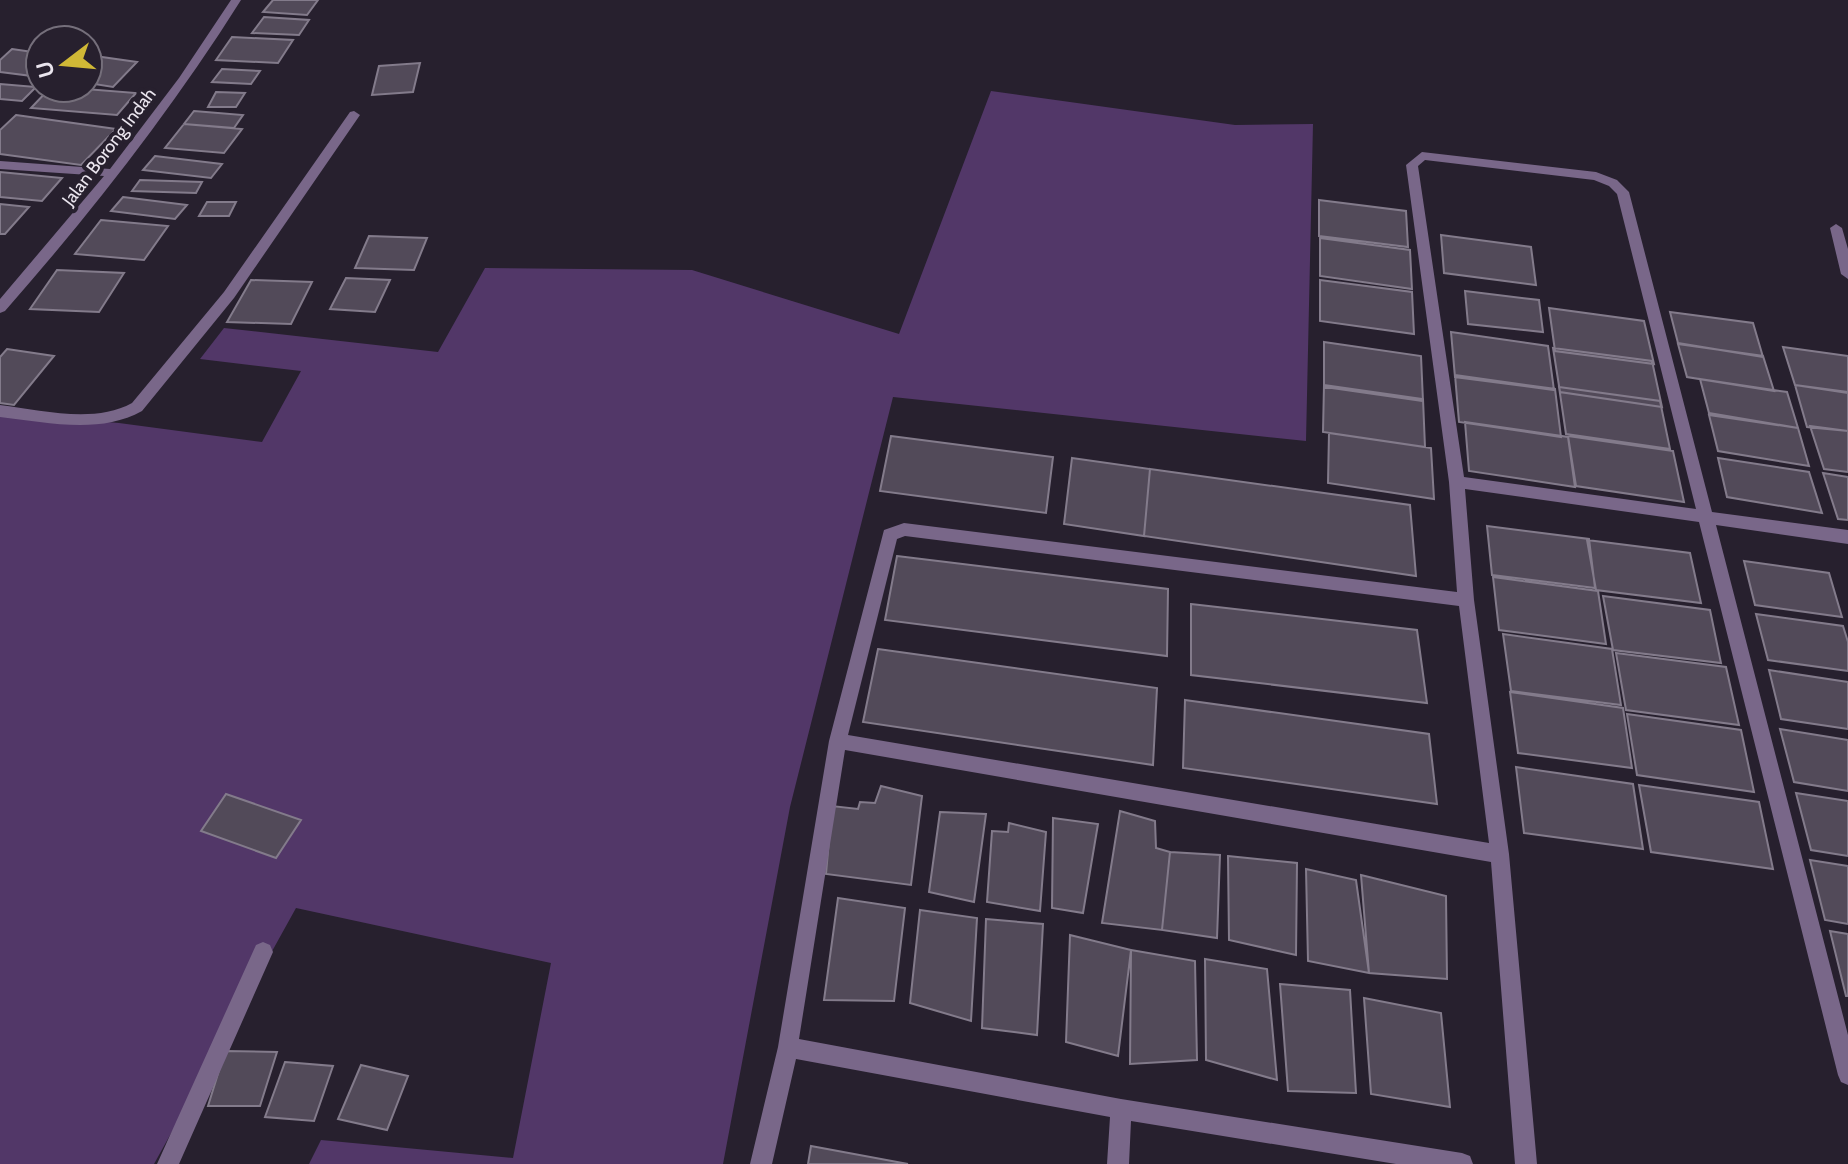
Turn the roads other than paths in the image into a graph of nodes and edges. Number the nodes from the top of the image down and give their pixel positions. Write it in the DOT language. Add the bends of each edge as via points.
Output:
graph roads {
  1 [pos="236,0"];
  2 [pos="354,115"];
  3 [pos="0,165"];
  4 [pos="112,173"];
  5 [pos="1836,228"];
  6 [pos="1848,274"];
  7 [pos="0,308"];
  8 [pos="0,411"];
  9 [pos="1457,482"];
  10 [pos="1705,515"];
  11 [pos="1848,537"];
  12 [pos="1466,600"];
  13 [pos="838,741"];
  14 [pos="1500,854"];
  15 [pos="263,952"];
  16 [pos="788,1047"];
  17 [pos="1848,1075"];
  18 [pos="1121,1109"];
  19 [pos="168,1164"];
  20 [pos="761,1164"];
  21 [pos="1118,1164"];
  22 [pos="1462,1164"];
  23 [pos="1526,1164"];
  1 -- 4 [label="street, Jalan Borong Indah"];
  2 -- 8 [label="street" via="229,295 137,407 105,419"];
  3 -- 4 [label="street"];
  4 -- 7 [label="street, Jalan Borong Indah"];
  5 -- 6 [label="street"];
  9 -- 10 [label="street"];
  9 -- 10 [label="street" via="1412,165 1416,158 1429,155 1596,176 1623,192"];
  9 -- 12 [label="street"];
  10 -- 11 [label="street"];
  10 -- 17 [label="street"];
  12 -- 13 [label="street" via="895,531"];
  12 -- 14 [label="street"];
  13 -- 14 [label="street"];
  13 -- 16 [label="street"];
  14 -- 23 [label="street"];
  15 -- 19 [label="street"];
  16 -- 18 [label="street"];
  16 -- 20 [label="street"];
  18 -- 21 [label="street"];
  18 -- 22 [label="street"];
}
